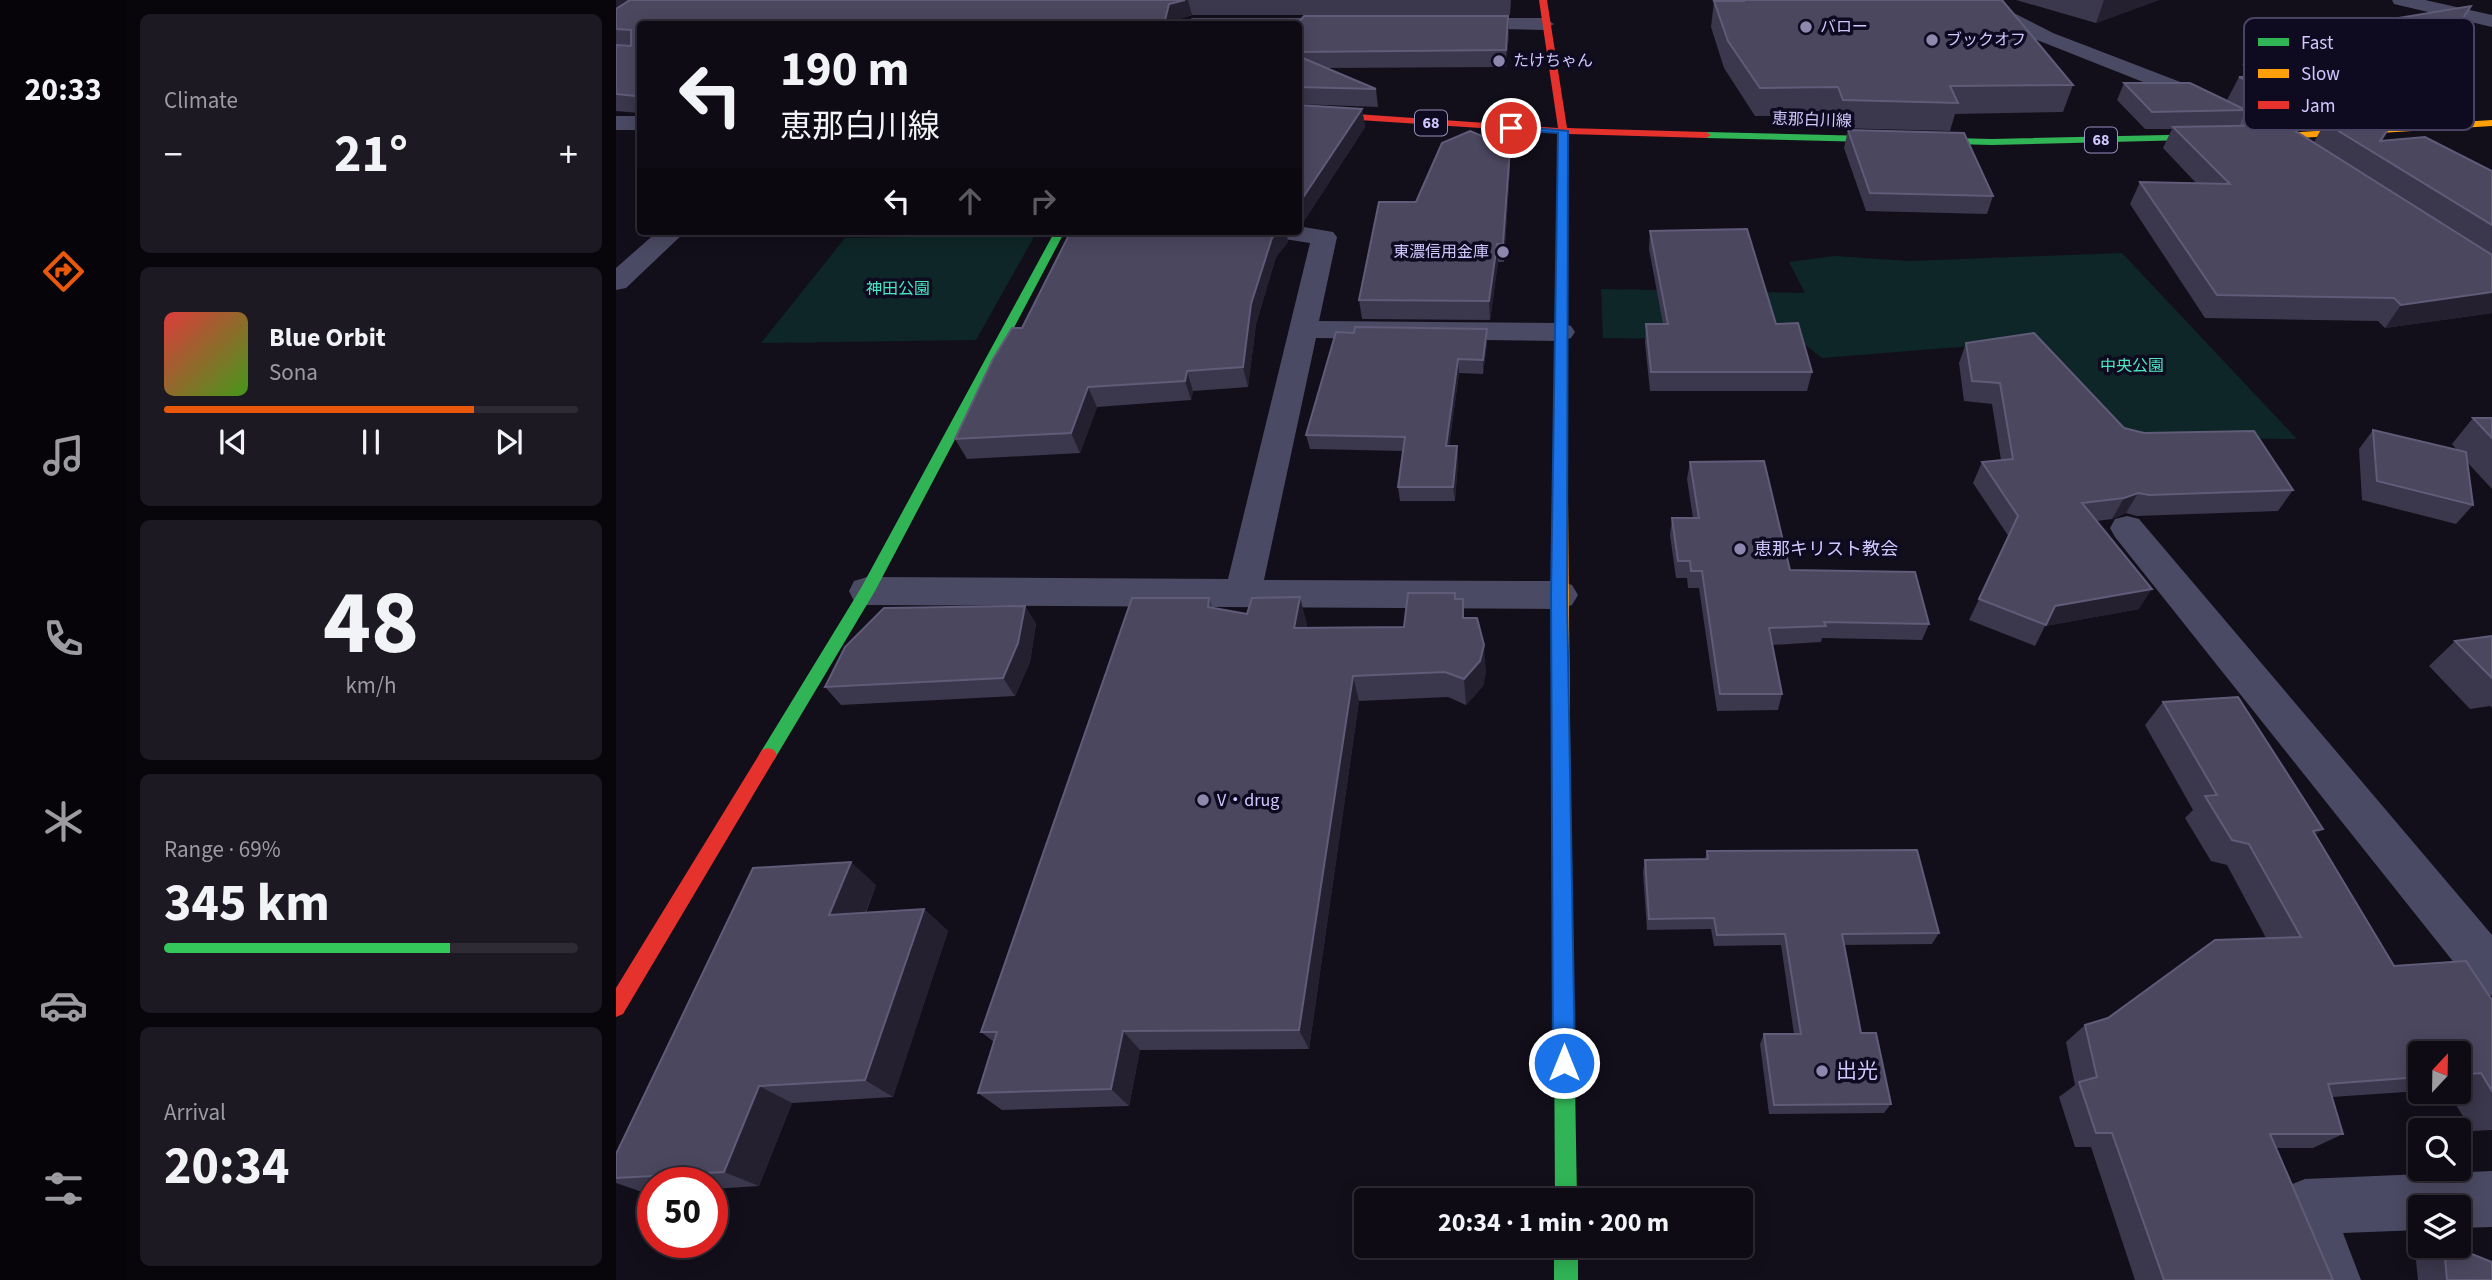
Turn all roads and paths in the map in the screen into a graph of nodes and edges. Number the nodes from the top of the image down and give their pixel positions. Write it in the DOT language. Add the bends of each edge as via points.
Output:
graph roads {
  1 [pos="1197,0"];
  2 [pos="1543,0"];
  3 [pos="1975,0"];
  4 [pos="2401,0"];
  5 [pos="1193,21"];
  6 [pos="2492,21"];
  7 [pos="1302,24"];
  8 [pos="1368,24"];
  9 [pos="1436,24"];
  10 [pos="1545,24"];
  11 [pos="1302,113"];
  12 [pos="2244,119"];
  13 [pos="616,123"];
  14 [pos="637,123"];
  15 [pos="2492,123"];
  16 [pos="2474,124"];
  17 [pos="2267,130"];
  18 [pos="2378,130"];
  19 [pos="1563,131"];
  20 [pos="2280,136"];
  21 [pos="2324,165"];
  22 [pos="1302,234"];
  23 [pos="669,235"];
  24 [pos="1057,235"];
  25 [pos="616,282"];
  26 [pos="1303,329"];
  27 [pos="1561,331"];
  28 [pos="2127,528"];
  29 [pos="867,591"];
  30 [pos="1243,593"];
  31 [pos="1559,595"];
  32 [pos="2492,972"];
  33 [pos="616,1007"];
  34 [pos="1566,1188"];
  35 [pos="2492,1199"];
  36 [pos="1566,1258"];
  37 [pos="1566,1280"];
  38 [pos="2332,1280"];
  1 -- 5 [label="street"];
  2 -- 10 [label="main road"];
  3 -- 12 [label="street" via="2048,37 2172,85"];
  4 -- 6 [label="street"];
  7 -- 8 [label="street"];
  9 -- 10 [label="street"];
  10 -- 19 [label="main road"];
  11 -- 19 [label="main road, 恵那白川線 / 68"];
  13 -- 14 [label="street"];
  15 -- 16 [label="main road, 恵那白川線 / 68"];
  17 -- 20 [label="street"];
  18 -- 20 [label="main road, 恵那白川線 / 68"];
  19 -- 20 [label="main road, 恵那白川線 / 68" via="1992,142"];
  19 -- 27 [label="main road"];
  20 -- 21 [label="street"];
  22 -- 26 [label="street" via="1324,237"];
  23 -- 25 [label="street"];
  24 -- 29 [label="main road"];
  26 -- 27 [label="street"];
  26 -- 30 [label="street"];
  27 -- 31 [label="main road"];
  28 -- 32 [label="street"];
  29 -- 30 [label="street"];
  29 -- 33 [label="main road"];
  30 -- 31 [label="street"];
  31 -- 34 [label="main road"];
  35 -- 38 [label="street" via="2305,1207"];
  36 -- 37 [label="main road"];
}
